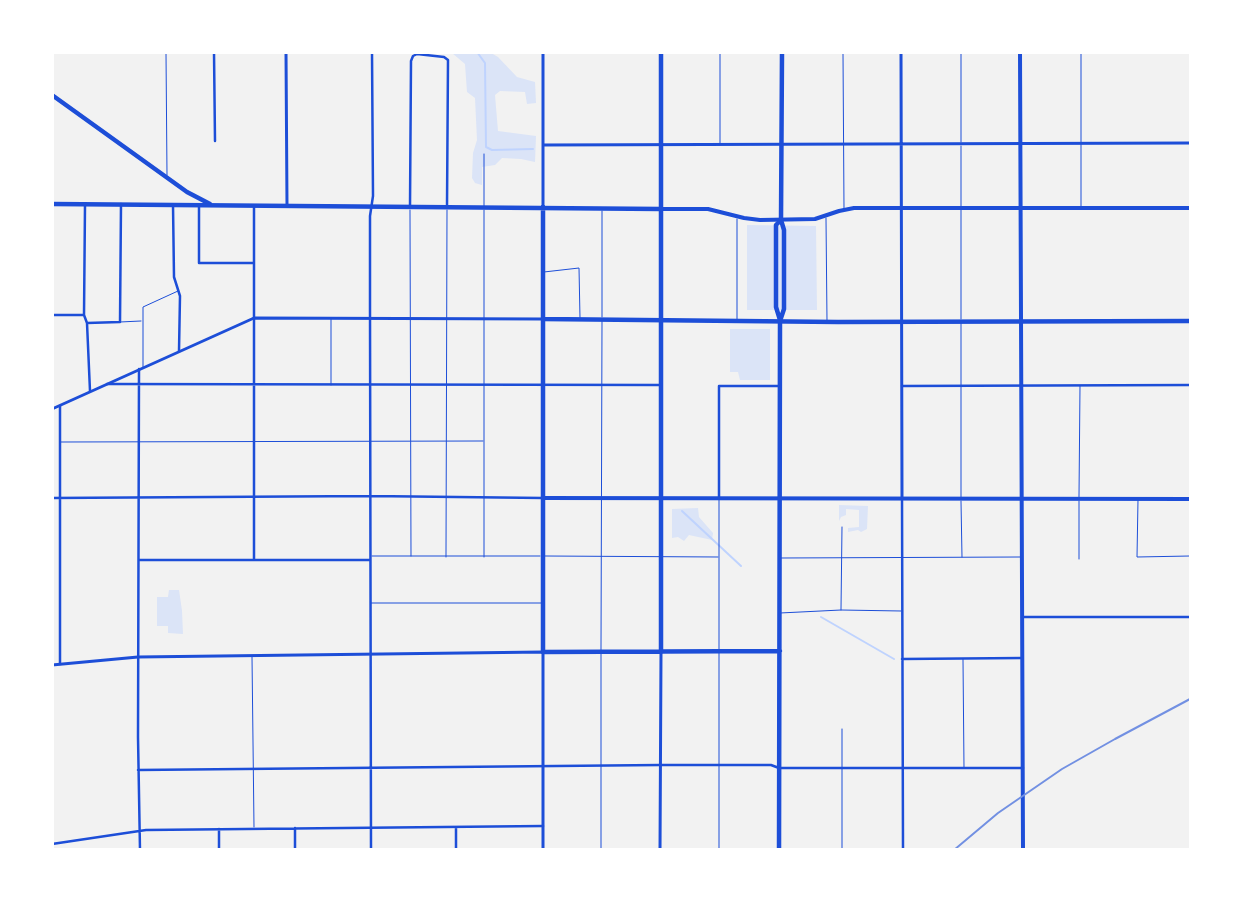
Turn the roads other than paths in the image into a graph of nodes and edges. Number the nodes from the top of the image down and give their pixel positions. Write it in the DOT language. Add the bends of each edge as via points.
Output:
graph roads {
  1 [pos="166,52"];
  2 [pos="214,52"];
  3 [pos="286,52"];
  4 [pos="372,52"];
  5 [pos="543,52"];
  6 [pos="661,52"];
  7 [pos="720,52"];
  8 [pos="782,52"];
  9 [pos="843,52"];
  10 [pos="902,52"];
  11 [pos="961,52"];
  12 [pos="1020,52"];
  13 [pos="1081,52"];
  14 [pos="52,95"];
  15 [pos="215,141"];
  16 [pos="1190,143"];
  17 [pos="661,144"];
  18 [pos="720,144"];
  19 [pos="782,144"];
  20 [pos="843,144"];
  21 [pos="902,144"];
  22 [pos="961,144"];
  23 [pos="1020,144"];
  24 [pos="1082,144"];
  25 [pos="543,145"];
  26 [pos="484,154"];
  27 [pos="167,178"];
  28 [pos="52,204"];
  29 [pos="85,204"];
  30 [pos="121,204"];
  31 [pos="174,204"];
  32 [pos="199,204"];
  33 [pos="210,204"];
  34 [pos="254,205"];
  35 [pos="287,206"];
  36 [pos="410,206"];
  37 [pos="447,206"];
  38 [pos="371,207"];
  39 [pos="484,207"];
  40 [pos="543,207"];
  41 [pos="602,208"];
  42 [pos="661,208"];
  43 [pos="902,208"];
  44 [pos="962,208"];
  45 [pos="1021,208"];
  46 [pos="1081,208"];
  47 [pos="1190,208"];
  48 [pos="844,210"];
  49 [pos="737,216"];
  50 [pos="826,216"];
  51 [pos="781,220"];
  52 [pos="254,264"];
  53 [pos="543,272"];
  54 [pos="179,291"];
  55 [pos="52,315"];
  56 [pos="84,315"];
  57 [pos="254,318"];
  58 [pos="331,318"];
  59 [pos="370,318"];
  60 [pos="410,318"];
  61 [pos="447,318"];
  62 [pos="484,319"];
  63 [pos="543,319"];
  64 [pos="580,319"];
  65 [pos="602,320"];
  66 [pos="143,321"];
  67 [pos="661,321"];
  68 [pos="737,321"];
  69 [pos="780,321"];
  70 [pos="961,321"];
  71 [pos="1021,321"];
  72 [pos="1190,321"];
  73 [pos="87,322"];
  74 [pos="120,322"];
  75 [pos="827,322"];
  76 [pos="902,322"];
  77 [pos="179,351"];
  78 [pos="141,368"];
  79 [pos="106,384"];
  80 [pos="138,384"];
  81 [pos="254,384"];
  82 [pos="370,384"];
  83 [pos="331,385"];
  84 [pos="411,385"];
  85 [pos="446,385"];
  86 [pos="484,385"];
  87 [pos="543,385"];
  88 [pos="603,385"];
  89 [pos="1190,385"];
  90 [pos="661,386"];
  91 [pos="780,386"];
  92 [pos="902,386"];
  93 [pos="961,386"];
  94 [pos="1021,386"];
  95 [pos="1080,386"];
  96 [pos="90,391"];
  97 [pos="60,406"];
  98 [pos="52,409"];
  99 [pos="254,440"];
  100 [pos="138,441"];
  101 [pos="370,441"];
  102 [pos="446,441"];
  103 [pos="484,441"];
  104 [pos="61,442"];
  105 [pos="410,442"];
  106 [pos="370,496"];
  107 [pos="411,496"];
  108 [pos="254,497"];
  109 [pos="446,497"];
  110 [pos="483,497"];
  111 [pos="52,498"];
  112 [pos="61,498"];
  113 [pos="138,498"];
  114 [pos="543,498"];
  115 [pos="602,498"];
  116 [pos="661,498"];
  117 [pos="719,498"];
  118 [pos="780,498"];
  119 [pos="902,498"];
  120 [pos="961,498"];
  121 [pos="1022,498"];
  122 [pos="1079,499"];
  123 [pos="1138,499"];
  124 [pos="1190,499"];
  125 [pos="842,527"];
  126 [pos="411,556"];
  127 [pos="484,556"];
  128 [pos="543,556"];
  129 [pos="1190,556"];
  130 [pos="446,557"];
  131 [pos="601,557"];
  132 [pos="719,557"];
  133 [pos="962,557"];
  134 [pos="1022,557"];
  135 [pos="370,558"];
  136 [pos="661,558"];
  137 [pos="780,558"];
  138 [pos="841,558"];
  139 [pos="902,558"];
  140 [pos="1079,559"];
  141 [pos="138,560"];
  142 [pos="254,560"];
  143 [pos="543,602"];
  144 [pos="370,604"];
  145 [pos="841,610"];
  146 [pos="902,611"];
  147 [pos="780,613"];
  148 [pos="1022,617"];
  149 [pos="1190,617"];
  150 [pos="719,651"];
  151 [pos="780,651"];
  152 [pos="543,652"];
  153 [pos="601,652"];
  154 [pos="661,652"];
  155 [pos="370,654"];
  156 [pos="252,656"];
  157 [pos="138,657"];
  158 [pos="963,658"];
  159 [pos="1022,658"];
  160 [pos="902,659"];
  161 [pos="60,664"];
  162 [pos="52,665"];
  163 [pos="842,729"];
  164 [pos="660,765"];
  165 [pos="718,765"];
  166 [pos="543,766"];
  167 [pos="600,766"];
  168 [pos="371,767"];
  169 [pos="779,768"];
  170 [pos="842,768"];
  171 [pos="902,768"];
  172 [pos="964,768"];
  173 [pos="1023,768"];
  174 [pos="252,769"];
  175 [pos="138,770"];
  176 [pos="543,826"];
  177 [pos="456,827"];
  178 [pos="295,828"];
  179 [pos="371,828"];
  180 [pos="219,829"];
  181 [pos="254,829"];
  182 [pos="139,831"];
  183 [pos="54,844"];
  184 [pos="55,850"];
  185 [pos="140,850"];
  186 [pos="219,850"];
  187 [pos="295,850"];
  188 [pos="371,850"];
  189 [pos="456,850"];
  190 [pos="543,850"];
  191 [pos="601,850"];
  192 [pos="660,850"];
  193 [pos="719,850"];
  194 [pos="779,850"];
  195 [pos="842,850"];
  196 [pos="903,850"];
  197 [pos="1023,850"];
  1 -- 27 [label="lane"];
  2 -- 15 [label="street"];
  3 -- 35 [label="street"];
  4 -- 38 [label="street"];
  5 -- 25 [label="street"];
  6 -- 17 [label="main road"];
  7 -- 18 [label="lane"];
  8 -- 19 [label="main road"];
  9 -- 20 [label="lane"];
  10 -- 21 [label="street"];
  11 -- 22 [label="lane"];
  12 -- 23 [label="main road"];
  13 -- 24 [label="lane"];
  14 -- 27 [label="main road"];
  16 -- 24 [label="street"];
  17 -- 18 [label="street"];
  17 -- 25 [label="street"];
  17 -- 42 [label="main road"];
  18 -- 19 [label="street"];
  19 -- 20 [label="street"];
  19 -- 51 [label="main road"];
  20 -- 21 [label="street"];
  20 -- 48 [label="lane"];
  21 -- 22 [label="street"];
  21 -- 43 [label="street"];
  22 -- 23 [label="street"];
  22 -- 44 [label="lane"];
  23 -- 24 [label="street"];
  23 -- 45 [label="main road"];
  24 -- 46 [label="lane"];
  25 -- 40 [label="street"];
  26 -- 39 [label="lane"];
  27 -- 33 [label="main road"];
  28 -- 29 [label="main road"];
  29 -- 30 [label="main road"];
  29 -- 56 [label="street"];
  30 -- 31 [label="main road"];
  30 -- 74 [label="street"];
  31 -- 32 [label="main road"];
  31 -- 54 [label="street" via="174,276"];
  32 -- 33 [label="main road"];
  32 -- 52 [label="street" via="199,263"];
  33 -- 34 [label="main road"];
  34 -- 35 [label="main road"];
  34 -- 52 [label="street"];
  35 -- 38 [label="main road"];
  36 -- 37 [label="main road"];
  36 -- 37 [label="street" via="411,61 417,54 448,60"];
  36 -- 38 [label="main road"];
  36 -- 60 [label="lane"];
  37 -- 39 [label="main road"];
  37 -- 61 [label="lane"];
  38 -- 59 [label="street"];
  39 -- 40 [label="main road"];
  39 -- 62 [label="lane"];
  40 -- 41 [label="main road"];
  40 -- 53 [label="main road"];
  41 -- 42 [label="main road"];
  41 -- 65 [label="lane"];
  42 -- 49 [label="main road" via="708,208"];
  42 -- 67 [label="main road"];
  43 -- 44 [label="main road"];
  43 -- 48 [label="main road"];
  43 -- 76 [label="street"];
  44 -- 45 [label="main road"];
  44 -- 70 [label="lane"];
  45 -- 46 [label="main road"];
  45 -- 71 [label="main road"];
  46 -- 47 [label="main road"];
  48 -- 50 [label="main road"];
  49 -- 51 [label="main road"];
  49 -- 68 [label="lane"];
  50 -- 51 [label="main road"];
  50 -- 75 [label="lane"];
  51 -- 69 [label="main road" via="784,230 784,302"];
  51 -- 69 [label="main road" via="776,225 776,307"];
  52 -- 57 [label="street"];
  53 -- 63 [label="main road"];
  53 -- 64 [label="lane" via="579,268"];
  54 -- 66 [label="lane" via="143,307"];
  54 -- 77 [label="street"];
  55 -- 56 [label="street"];
  56 -- 73 [label="street"];
  57 -- 58 [label="street"];
  57 -- 77 [label="street"];
  57 -- 81 [label="street"];
  58 -- 59 [label="street"];
  58 -- 83 [label="lane"];
  59 -- 60 [label="street"];
  59 -- 82 [label="street"];
  60 -- 61 [label="street"];
  60 -- 84 [label="lane"];
  61 -- 62 [label="street"];
  61 -- 85 [label="lane"];
  62 -- 63 [label="street"];
  62 -- 86 [label="lane"];
  63 -- 64 [label="main road"];
  63 -- 87 [label="main road"];
  64 -- 65 [label="main road"];
  65 -- 67 [label="main road"];
  65 -- 88 [label="lane"];
  66 -- 74 [label="lane"];
  66 -- 78 [label="lane"];
  67 -- 68 [label="main road"];
  67 -- 90 [label="main road"];
  68 -- 69 [label="main road"];
  69 -- 75 [label="main road"];
  69 -- 91 [label="main road"];
  70 -- 71 [label="main road"];
  70 -- 76 [label="main road"];
  70 -- 93 [label="lane"];
  71 -- 72 [label="main road"];
  71 -- 94 [label="main road"];
  73 -- 74 [label="street"];
  73 -- 96 [label="street"];
  75 -- 76 [label="main road"];
  76 -- 92 [label="street"];
  77 -- 78 [label="street"];
  78 -- 79 [label="street"];
  78 -- 80 [label="street"];
  79 -- 80 [label="street"];
  79 -- 96 [label="street"];
  80 -- 81 [label="street"];
  80 -- 100 [label="street"];
  81 -- 83 [label="street"];
  81 -- 99 [label="street"];
  82 -- 83 [label="street"];
  82 -- 84 [label="street"];
  82 -- 101 [label="street"];
  84 -- 85 [label="street"];
  84 -- 105 [label="lane"];
  85 -- 86 [label="street"];
  85 -- 102 [label="lane"];
  86 -- 87 [label="street"];
  86 -- 103 [label="lane"];
  87 -- 88 [label="street"];
  87 -- 114 [label="main road"];
  88 -- 90 [label="street"];
  88 -- 115 [label="lane"];
  89 -- 95 [label="street"];
  90 -- 116 [label="main road"];
  91 -- 117 [label="street" via="719,386"];
  91 -- 118 [label="main road"];
  92 -- 93 [label="street"];
  92 -- 119 [label="street"];
  93 -- 94 [label="street"];
  93 -- 120 [label="lane"];
  94 -- 95 [label="street"];
  94 -- 121 [label="main road"];
  95 -- 122 [label="lane"];
  96 -- 97 [label="street"];
  97 -- 98 [label="street"];
  97 -- 104 [label="street"];
  99 -- 100 [label="lane"];
  99 -- 101 [label="lane"];
  99 -- 108 [label="street"];
  100 -- 104 [label="lane"];
  100 -- 113 [label="street"];
  101 -- 105 [label="lane"];
  101 -- 106 [label="street"];
  102 -- 103 [label="lane"];
  102 -- 105 [label="lane"];
  102 -- 109 [label="lane"];
  103 -- 110 [label="lane"];
  104 -- 112 [label="street"];
  105 -- 107 [label="lane"];
  106 -- 107 [label="street"];
  106 -- 108 [label="street"];
  106 -- 135 [label="street"];
  107 -- 109 [label="street"];
  107 -- 126 [label="lane"];
  108 -- 113 [label="street"];
  108 -- 142 [label="street"];
  109 -- 110 [label="street"];
  109 -- 130 [label="lane"];
  110 -- 114 [label="street"];
  110 -- 127 [label="lane"];
  111 -- 112 [label="street"];
  112 -- 113 [label="street"];
  112 -- 161 [label="street"];
  113 -- 141 [label="street"];
  114 -- 115 [label="main road"];
  114 -- 128 [label="main road"];
  115 -- 116 [label="main road"];
  115 -- 131 [label="lane"];
  116 -- 117 [label="main road"];
  116 -- 136 [label="main road"];
  117 -- 118 [label="main road"];
  117 -- 132 [label="lane"];
  118 -- 119 [label="main road"];
  118 -- 137 [label="main road"];
  119 -- 120 [label="main road"];
  119 -- 139 [label="street"];
  120 -- 121 [label="main road"];
  120 -- 133 [label="lane"];
  121 -- 122 [label="main road"];
  121 -- 134 [label="main road"];
  122 -- 123 [label="main road"];
  122 -- 140 [label="lane"];
  123 -- 124 [label="main road"];
  123 -- 129 [label="lane" via="1137,557"];
  125 -- 138 [label="lane"];
  126 -- 130 [label="lane"];
  126 -- 135 [label="lane"];
  127 -- 128 [label="lane"];
  127 -- 130 [label="lane"];
  128 -- 131 [label="lane"];
  128 -- 143 [label="main road"];
  131 -- 136 [label="lane"];
  131 -- 153 [label="lane"];
  132 -- 136 [label="lane"];
  132 -- 150 [label="lane"];
  133 -- 134 [label="lane"];
  133 -- 139 [label="lane"];
  134 -- 148 [label="main road"];
  135 -- 142 [label="street"];
  135 -- 144 [label="street"];
  136 -- 154 [label="main road"];
  137 -- 138 [label="lane"];
  137 -- 147 [label="main road"];
  138 -- 139 [label="lane"];
  138 -- 145 [label="lane"];
  139 -- 146 [label="street"];
  141 -- 142 [label="street"];
  141 -- 157 [label="street"];
  143 -- 144 [label="lane"];
  143 -- 152 [label="main road"];
  144 -- 155 [label="street"];
  145 -- 146 [label="lane"];
  145 -- 147 [label="lane"];
  146 -- 160 [label="street"];
  147 -- 151 [label="main road"];
  148 -- 149 [label="street"];
  148 -- 159 [label="main road"];
  150 -- 151 [label="main road"];
  150 -- 154 [label="main road"];
  150 -- 165 [label="lane"];
  151 -- 169 [label="main road"];
  152 -- 153 [label="main road"];
  152 -- 155 [label="street"];
  152 -- 166 [label="street"];
  153 -- 154 [label="main road"];
  153 -- 167 [label="lane"];
  154 -- 164 [label="street"];
  155 -- 156 [label="street"];
  155 -- 168 [label="street"];
  156 -- 157 [label="street"];
  156 -- 174 [label="lane"];
  157 -- 161 [label="street"];
  157 -- 175 [label="street"];
  158 -- 159 [label="street"];
  158 -- 160 [label="street"];
  158 -- 172 [label="lane"];
  159 -- 173 [label="main road"];
  160 -- 171 [label="street"];
  161 -- 162 [label="street"];
  163 -- 170 [label="lane"];
  164 -- 165 [label="street"];
  164 -- 167 [label="street"];
  164 -- 192 [label="street"];
  165 -- 169 [label="street" via="771,765"];
  165 -- 193 [label="lane"];
  166 -- 167 [label="street"];
  166 -- 168 [label="street"];
  166 -- 176 [label="street"];
  167 -- 191 [label="lane"];
  168 -- 174 [label="street"];
  168 -- 179 [label="street"];
  169 -- 170 [label="street"];
  169 -- 194 [label="main road"];
  170 -- 171 [label="street"];
  170 -- 195 [label="lane"];
  171 -- 172 [label="street"];
  171 -- 196 [label="street"];
  172 -- 173 [label="street"];
  173 -- 197 [label="main road"];
  174 -- 175 [label="street"];
  174 -- 181 [label="lane"];
  175 -- 182 [label="street"];
  176 -- 177 [label="street"];
  176 -- 190 [label="street"];
  177 -- 179 [label="street"];
  177 -- 189 [label="street"];
  178 -- 179 [label="street"];
  178 -- 181 [label="street"];
  178 -- 187 [label="street"];
  179 -- 188 [label="street"];
  180 -- 181 [label="street"];
  180 -- 182 [label="street"];
  180 -- 186 [label="street"];
  182 -- 183 [label="street"];
  182 -- 185 [label="street"];
  183 -- 184 [label="street"];
}
